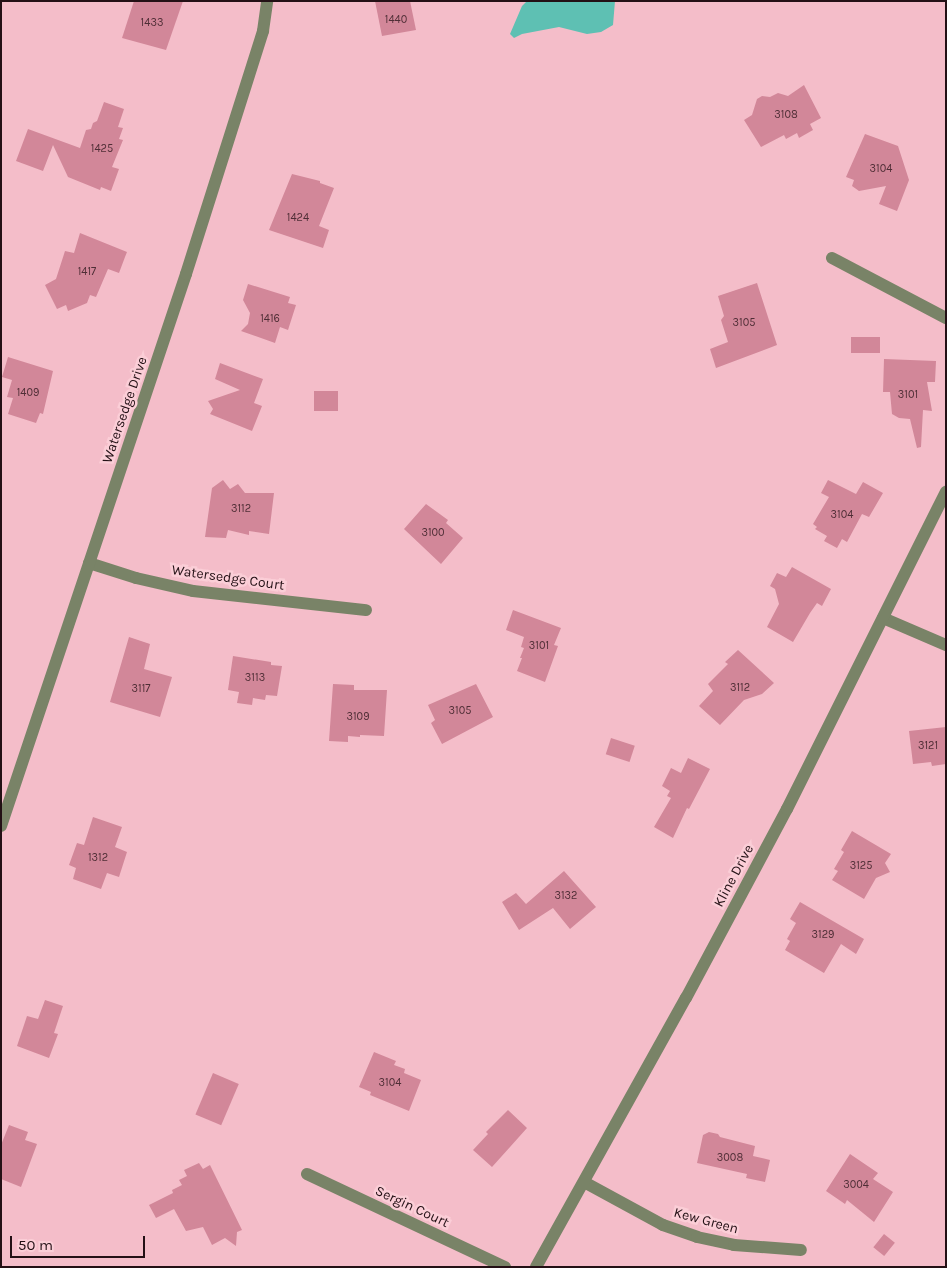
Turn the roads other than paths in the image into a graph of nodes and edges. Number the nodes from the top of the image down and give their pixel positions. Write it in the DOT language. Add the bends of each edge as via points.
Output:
graph roads {
  1 [pos="267,1"];
  2 [pos="832,258"];
  3 [pos="946,318"];
  4 [pos="946,492"];
  5 [pos="89,563"];
  6 [pos="366,610"];
  7 [pos="883,618"];
  8 [pos="946,645"];
  9 [pos="1,826"];
  10 [pos="307,1174"];
  11 [pos="584,1182"];
  12 [pos="801,1250"];
  13 [pos="505,1267"];
  14 [pos="536,1267"];
  1 -- 5 [label="street, Watersedge Drive" via="263,31"];
  2 -- 3 [label="street"];
  4 -- 7 [label="street, Kline Drive"];
  5 -- 6 [label="street, Watersedge Court" via="193,591"];
  5 -- 9 [label="street, Watersedge Drive"];
  7 -- 8 [label="street"];
  7 -- 11 [label="street, Kline Drive" via="782,817"];
  10 -- 13 [label="street, Sergin Court"];
  11 -- 12 [label="street, Kew Green" via="663,1225 698,1237 734,1245"];
  11 -- 14 [label="street, Kline Drive"];
}
